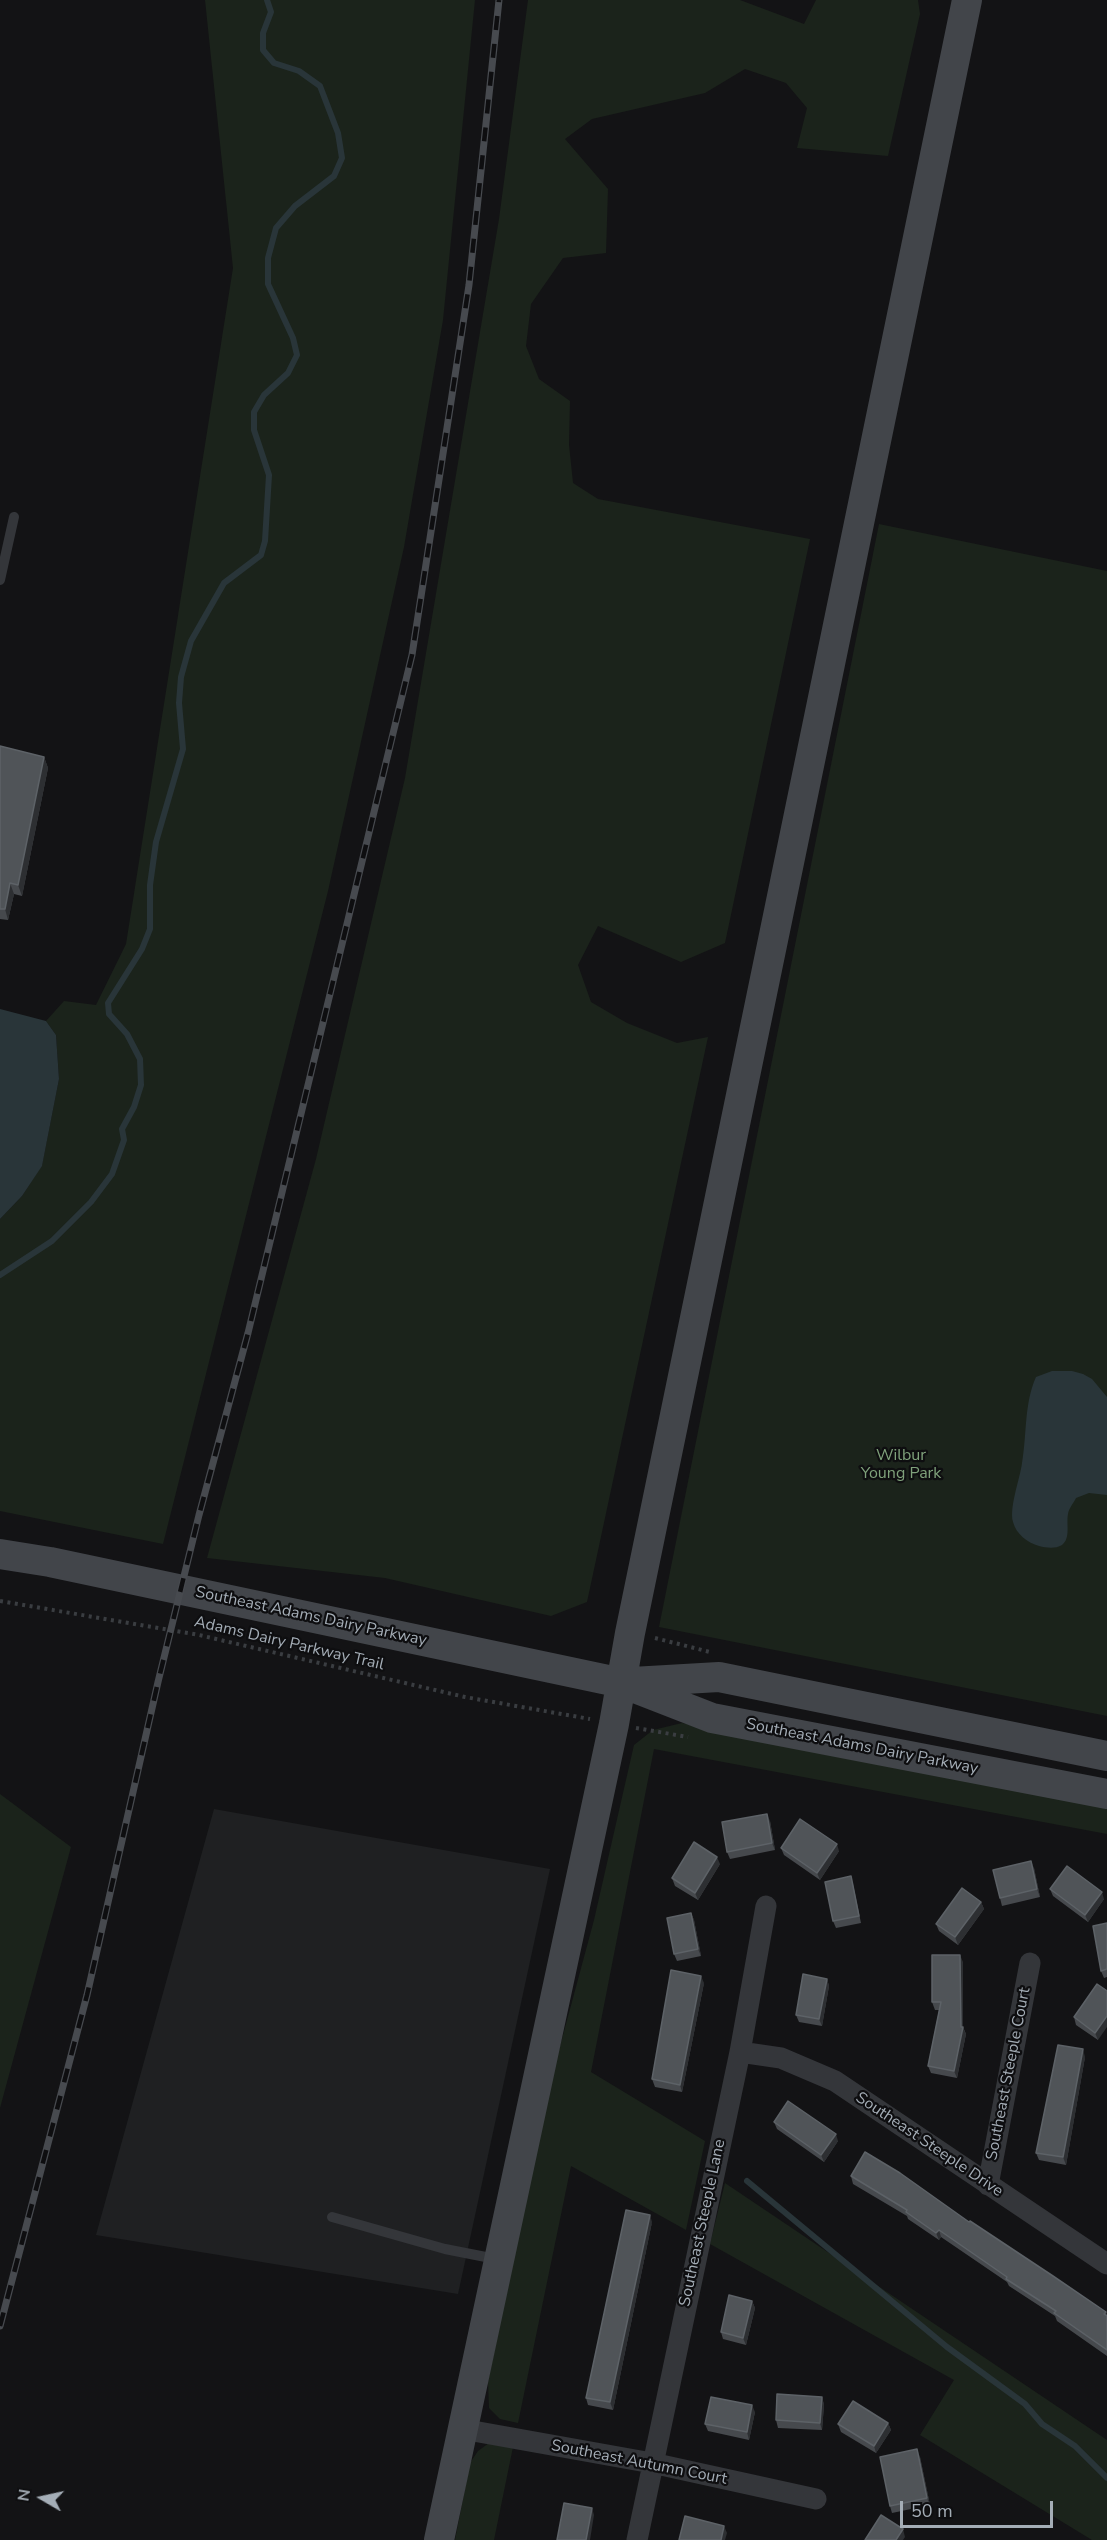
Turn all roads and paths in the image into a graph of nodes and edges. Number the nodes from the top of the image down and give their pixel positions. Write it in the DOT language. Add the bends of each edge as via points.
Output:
graph roads {
  1 [pos="967,0"];
  2 [pos="14,517"];
  3 [pos="0,580"];
  4 [pos="0,1554"];
  5 [pos="0,1601"];
  6 [pos="622,1683"];
  7 [pos="572,1716"];
  8 [pos="1107,1756"];
  9 [pos="1107,1794"];
  10 [pos="766,1906"];
  11 [pos="1030,1964"];
  12 [pos="740,2052"];
  13 [pos="988,2185"];
  14 [pos="332,2217"];
  15 [pos="500,2260"];
  16 [pos="1107,2264"];
  17 [pos="462,2429"];
  18 [pos="652,2463"];
  19 [pos="816,2499"];
  20 [pos="439,2540"];
  21 [pos="637,2540"];
  1 -- 6 [label="main road" via="634,1609"];
  2 -- 3 [label="lane"];
  4 -- 6 [label="main road, Southeast Adams Dairy Parkway"];
  5 -- 7 [label="path, Adams Dairy Parkway Trail" via="199,1635 465,1697"];
  6 -- 8 [label="main road, Southeast Adams Dairy Parkway" via="719,1677"];
  6 -- 9 [label="main road, Southeast Adams Dairy Parkway" via="712,1718"];
  6 -- 15 [label="main road"];
  10 -- 12 [label="street, Southeast Steeple Lane"];
  11 -- 13 [label="street, Southeast Steeple Court"];
  12 -- 13 [label="street, Southeast Steeple Drive" via="781,2058 835,2081"];
  12 -- 18 [label="street, Southeast Steeple Lane"];
  13 -- 16 [label="street, Southeast Steeple Drive"];
  14 -- 15 [label="lane"];
  15 -- 17 [label="main road"];
  17 -- 18 [label="street, Southeast Autumn Court"];
  17 -- 20 [label="main road"];
  18 -- 19 [label="street, Southeast Autumn Court"];
  18 -- 21 [label="street, Southeast Steeple Lane"];
}
